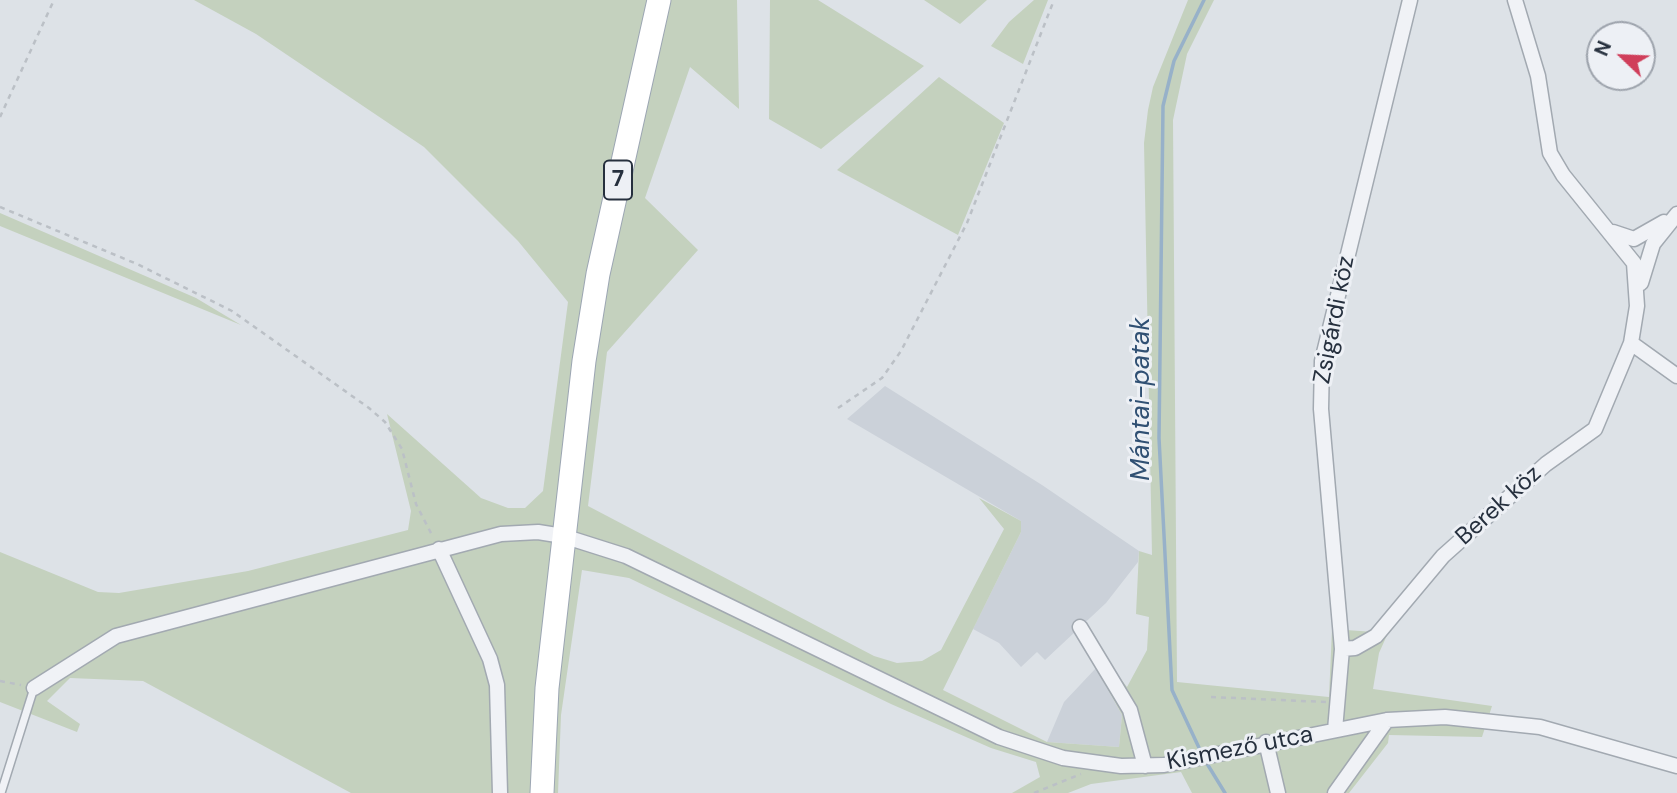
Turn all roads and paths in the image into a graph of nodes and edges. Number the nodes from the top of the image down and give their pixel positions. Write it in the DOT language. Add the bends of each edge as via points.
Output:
graph roads {
  1 [pos="54,0"];
  2 [pos="659,0"];
  3 [pos="1054,0"];
  4 [pos="1410,0"];
  5 [pos="1516,0"];
  6 [pos="0,117"];
  7 [pos="0,207"];
  8 [pos="1608,230"];
  9 [pos="1637,306"];
  10 [pos="1631,343"];
  11 [pos="1677,376"];
  12 [pos="838,408"];
  13 [pos="563,536"];
  14 [pos="439,549"];
  15 [pos="1080,627"];
  16 [pos="1342,649"];
  17 [pos="0,681"];
  18 [pos="34,688"];
  19 [pos="1210,697"];
  20 [pos="1338,699"];
  21 [pos="1387,720"];
  22 [pos="1335,730"];
  23 [pos="1266,743"];
  24 [pos="1099,764"];
  25 [pos="1144,766"];
  26 [pos="1677,766"];
  27 [pos="1,793"];
  28 [pos="500,793"];
  29 [pos="542,793"];
  30 [pos="1034,793"];
  31 [pos="1278,793"];
  32 [pos="1335,793"];
  1 -- 6 [label="path"];
  2 -- 13 [label="main road, 7" via="598,274"];
  3 -- 12 [label="path" via="967,223 901,351 882,378"];
  4 -- 16 [label="street, Zsigárdi köz" via="1322,361 1321,409"];
  5 -- 8 [label="street" via="1538,76 1550,153"];
  7 -- 14 [label="path" via="223,306 369,408 385,422 402,449 416,504"];
  8 -- 9 [label="street" via="1634,263"];
  8 -- 9 [label="street" via="1634,239 1677,214 1647,255"];
  9 -- 10 [label="street, Berek köz"];
  10 -- 11 [label="street"];
  10 -- 16 [label="street, Berek köz" via="1595,429 1546,464 1443,556 1376,636 1355,648"];
  13 -- 14 [label="street, Kismező utca" via="514,532"];
  13 -- 24 [label="street, Kismező utca" via="653,568 1022,746"];
  13 -- 29 [label="main road, 7" via="547,688"];
  14 -- 18 [label="street, Kismező utca" via="116,636"];
  14 -- 28 [label="street" via="498,685"];
  15 -- 25 [label="street, Kismező utca" via="1130,710"];
  16 -- 20 [label="street, Zsigárdi köz"];
  17 -- 18 [label="path"];
  18 -- 27 [label="lane"];
  19 -- 20 [label="path" via="1320,703"];
  20 -- 22 [label="street, Zsigárdi köz"];
  21 -- 22 [label="street, Kismező utca"];
  21 -- 26 [label="street, Kismező utca" via="1463,718 1540,727"];
  21 -- 32 [label="street"];
  22 -- 23 [label="street, Kismező utca"];
  23 -- 25 [label="street, Kismező utca"];
  23 -- 31 [label="street"];
  24 -- 25 [label="street, Kismező utca"];
  24 -- 30 [label="path"];
}
